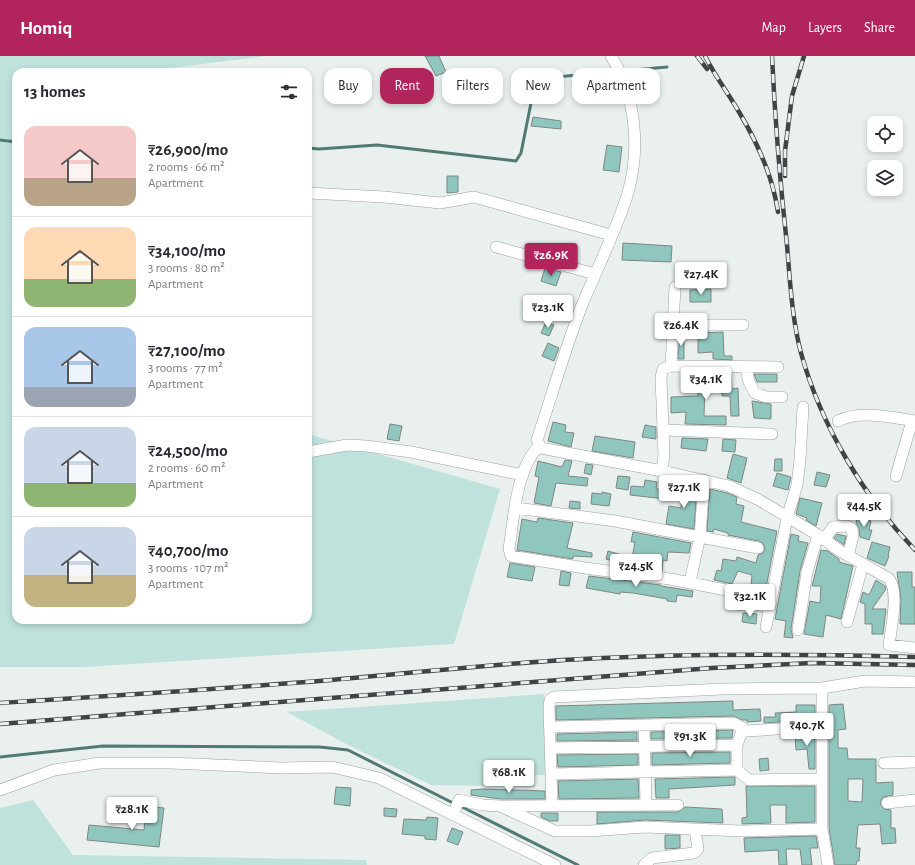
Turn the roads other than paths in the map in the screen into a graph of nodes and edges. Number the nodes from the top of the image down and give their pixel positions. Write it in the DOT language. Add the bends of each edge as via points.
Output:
graph roads {
  1 [pos="611,56"];
  2 [pos="312,193"];
  3 [pos="611,235"];
  4 [pos="496,247"];
  5 [pos="595,274"];
  6 [pos="675,287"];
  7 [pos="743,325"];
  8 [pos="672,326"];
  9 [pos="671,366"];
  10 [pos="778,367"];
  11 [pos="746,368"];
  12 [pos="782,397"];
  13 [pos="803,407"];
  14 [pos="838,421"];
  15 [pos="914,421"];
  16 [pos="663,430"];
  17 [pos="772,434"];
  18 [pos="539,446"];
  19 [pos="312,451"];
  20 [pos="662,471"];
  21 [pos="523,475"];
  22 [pos="896,476"];
  23 [pos="704,480"];
  24 [pos="516,508"];
  25 [pos="787,518"];
  26 [pos="700,536"];
  27 [pos="821,538"];
  28 [pos="758,548"];
  29 [pos="848,556"];
  30 [pos="863,564"];
  31 [pos="690,582"];
  32 [pos="731,591"];
  33 [pos="746,601"];
  34 [pos="770,608"];
  35 [pos="847,622"];
  36 [pos="766,627"];
  37 [pos="798,630"];
  38 [pos="915,648"];
  39 [pos="915,682"];
  40 [pos="822,688"];
  41 [pos="644,725"];
  42 [pos="822,726"];
  43 [pos="550,727"];
  44 [pos="743,728"];
  45 [pos="738,745"];
  46 [pos="645,746"];
  47 [pos="550,748"];
  48 [pos="915,762"];
  49 [pos="884,763"];
  50 [pos="737,770"];
  51 [pos="645,772"];
  52 [pos="551,774"];
  53 [pos="821,779"];
  54 [pos="0,790"];
  55 [pos="915,800"];
  56 [pos="887,803"];
  57 [pos="646,805"];
  58 [pos="678,805"];
  59 [pos="500,806"];
  60 [pos="552,806"];
  61 [pos="453,815"];
  62 [pos="822,828"];
  63 [pos="695,830"];
  64 [pos="555,865"];
  65 [pos="644,865"];
  66 [pos="828,865"];
  1 -- 3 [label="street" via="621,72 634,115 634,160 627,195"];
  2 -- 3 [label="street" via="440,203 474,197"];
  3 -- 5 [label="street"];
  4 -- 5 [label="street"];
  5 -- 18 [label="street" via="536,440"];
  6 -- 8 [label="street"];
  7 -- 8 [label="street"];
  8 -- 9 [label="street"];
  9 -- 11 [label="street"];
  9 -- 16 [label="street" via="661,372"];
  10 -- 11 [label="street"];
  11 -- 12 [label="street" via="755,393 766,397"];
  13 -- 25 [label="street" via="800,460"];
  14 -- 15 [label="street" via="856,415"];
  15 -- 22 [label="street"];
  16 -- 17 [label="street"];
  16 -- 20 [label="street"];
  18 -- 20 [label="street" via="577,456"];
  18 -- 21 [label="street" via="530,454"];
  19 -- 21 [label="street" via="336,446 366,446 411,452"];
  20 -- 23 [label="street"];
  21 -- 24 [label="street"];
  23 -- 25 [label="street" via="729,486 759,500"];
  23 -- 26 [label="street"];
  24 -- 26 [label="street" via="615,521"];
  24 -- 31 [label="street" via="509,549 509,553 514,557"];
  25 -- 27 [label="street"];
  25 -- 34 [label="street"];
  26 -- 28 [label="street"];
  26 -- 31 [label="street"];
  27 -- 29 [label="street"];
  27 -- 29 [label="street" via="833,527 847,526 852,529 853,536"];
  27 -- 37 [label="street" via="807,572"];
  29 -- 30 [label="street"];
  30 -- 35 [label="street"];
  30 -- 38 [label="street" via="892,581 894,591 889,645"];
  31 -- 32 [label="street"];
  33 -- 34 [label="street"];
  34 -- 36 [label="street"];
  39 -- 40 [label="street" via="865,681"];
  40 -- 42 [label="street"];
  40 -- 43 [label="street" via="554,697 550,700 549,707"];
  41 -- 43 [label="street"];
  41 -- 44 [label="street" via="734,723"];
  41 -- 46 [label="street"];
  42 -- 44 [label="street" via="747,731"];
  42 -- 53 [label="street"];
  43 -- 47 [label="street"];
  44 -- 45 [label="street"];
  45 -- 46 [label="street"];
  45 -- 50 [label="street"];
  46 -- 47 [label="street"];
  46 -- 51 [label="street"];
  47 -- 52 [label="street"];
  48 -- 49 [label="street"];
  50 -- 51 [label="street"];
  50 -- 53 [label="street" via="749,780"];
  51 -- 52 [label="street"];
  51 -- 57 [label="street"];
  52 -- 60 [label="street"];
  53 -- 62 [label="street"];
  54 -- 61 [label="street" via="54,770 100,763 332,767 379,778"];
  55 -- 56 [label="street"];
  57 -- 58 [label="street"];
  57 -- 60 [label="street"];
  59 -- 60 [label="street"];
  59 -- 61 [label="street" via="458,802"];
  59 -- 63 [label="street" via="555,831 645,827"];
  61 -- 64 [label="street"];
  62 -- 63 [label="street"];
  62 -- 66 [label="street"];
  63 -- 65 [label="street" via="698,849 694,853 652,858"];
}
